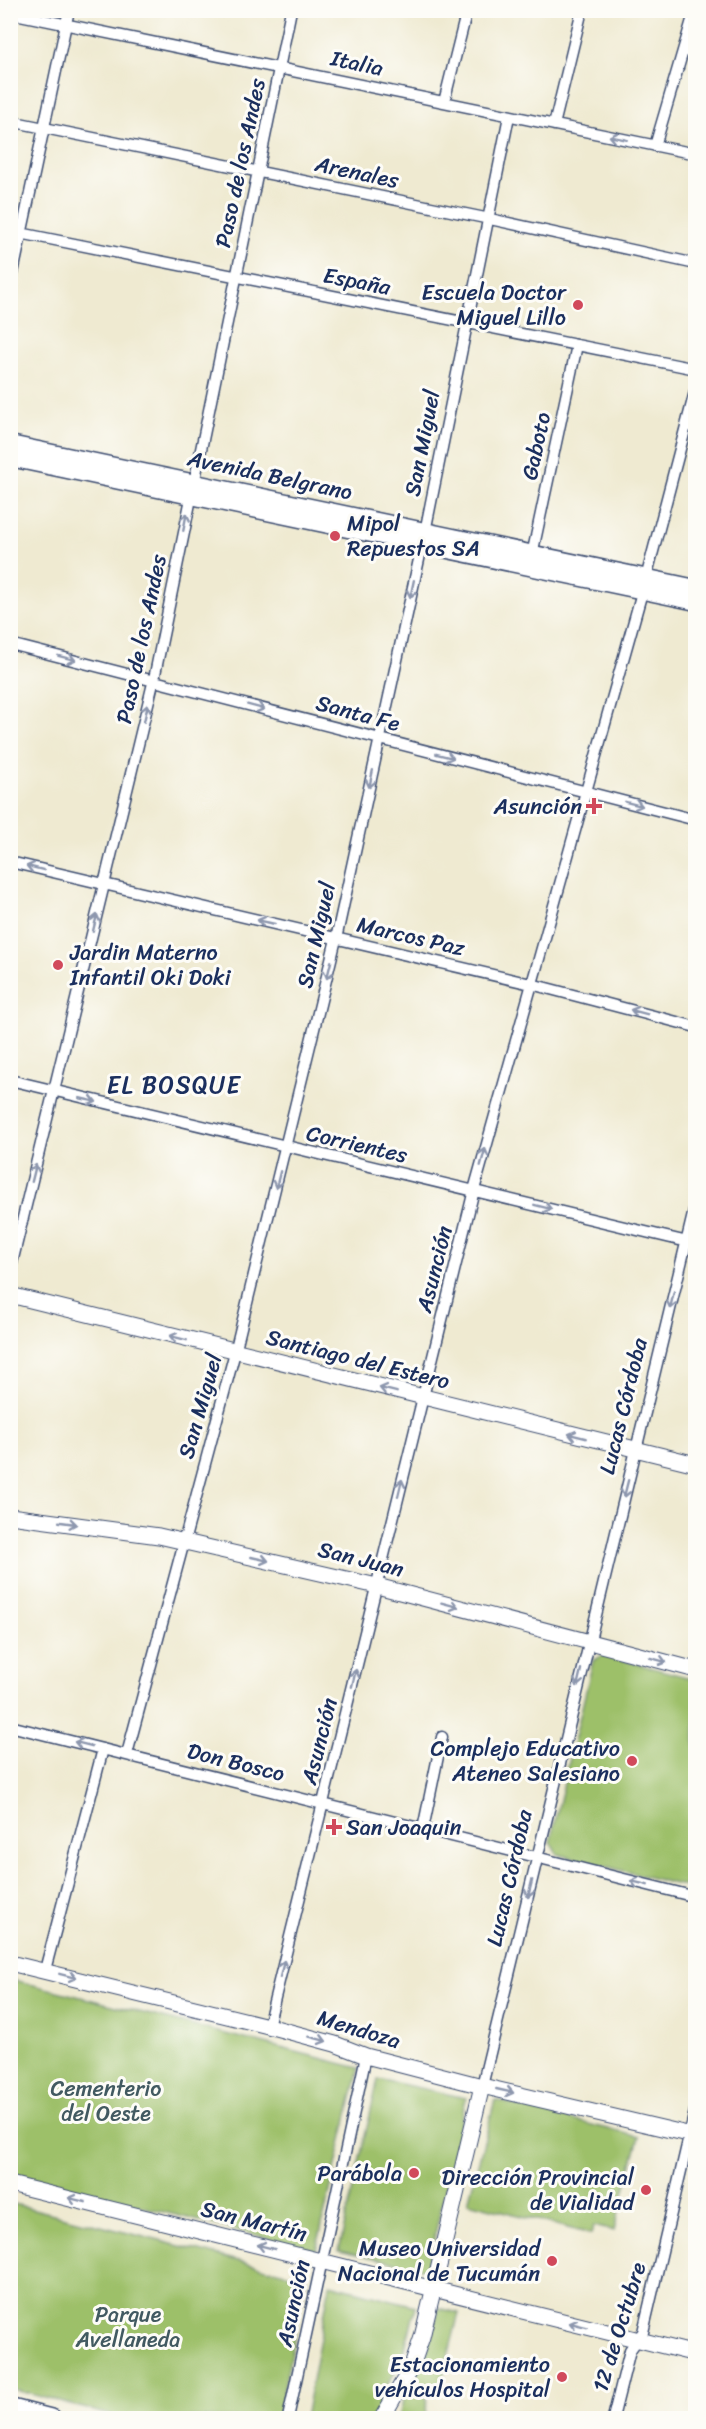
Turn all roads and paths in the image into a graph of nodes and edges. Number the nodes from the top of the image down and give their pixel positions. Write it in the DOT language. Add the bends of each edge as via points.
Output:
graph roads {
  1 [pos="69,10"];
  2 [pos="291,10"];
  3 [pos="467,10"];
  4 [pos="582,10"];
  5 [pos="695,10"];
  6 [pos="10,13"];
  7 [pos="66,24"];
  8 [pos="280,67"];
  9 [pos="444,102"];
  10 [pos="509,116"];
  11 [pos="10,121"];
  12 [pos="554,125"];
  13 [pos="45,128"];
  14 [pos="655,146"];
  15 [pos="696,154"];
  16 [pos="258,171"];
  17 [pos="490,219"];
  18 [pos="16,232"];
  19 [pos="696,264"];
  20 [pos="237,277"];
  21 [pos="10,287"];
  22 [pos="466,323"];
  23 [pos="577,345"];
  24 [pos="696,369"];
  25 [pos="696,388"];
  26 [pos="10,444"];
  27 [pos="10,458"];
  28 [pos="192,488"];
  29 [pos="423,538"];
  30 [pos="532,555"];
  31 [pos="644,584"];
  32 [pos="696,588"];
  33 [pos="696,602"];
  34 [pos="10,644"];
  35 [pos="154,679"];
  36 [pos="380,740"];
  37 [pos="584,792"];
  38 [pos="696,820"];
  39 [pos="10,862"];
  40 [pos="105,885"];
  41 [pos="336,939"];
  42 [pos="531,984"];
  43 [pos="696,1027"];
  44 [pos="10,1080"];
  45 [pos="54,1092"];
  46 [pos="286,1147"];
  47 [pos="474,1190"];
  48 [pos="696,1202"];
  49 [pos="691,1243"];
  50 [pos="10,1271"];
  51 [pos="10,1295"];
  52 [pos="235,1352"];
  53 [pos="422,1398"];
  54 [pos="636,1450"];
  55 [pos="696,1464"];
  56 [pos="10,1516"];
  57 [pos="183,1541"];
  58 [pos="377,1586"];
  59 [pos="588,1641"];
  60 [pos="696,1670"];
  61 [pos="10,1726"];
  62 [pos="442,1737"];
  63 [pos="103,1749"];
  64 [pos="127,1754"];
  65 [pos="323,1804"];
  66 [pos="423,1829"];
  67 [pos="537,1858"];
  68 [pos="696,1898"];
  69 [pos="10,1963"];
  70 [pos="45,1970"];
  71 [pos="268,2026"];
  72 [pos="366,2056"];
  73 [pos="482,2086"];
  74 [pos="696,2107"];
  75 [pos="692,2135"];
  76 [pos="10,2184"];
  77 [pos="322,2261"];
  78 [pos="434,2289"];
  79 [pos="637,2339"];
  80 [pos="696,2354"];
  81 [pos="10,2407"];
  82 [pos="53,2418"];
  83 [pos="288,2418"];
  84 [pos="382,2418"];
  85 [pos="613,2418"];
  1 -- 7 [label="street"];
  2 -- 8 [label="street, Paso de los Andes"];
  3 -- 9 [label="street"];
  4 -- 12 [label="street"];
  5 -- 14 [label="street"];
  6 -- 7 [label="street, Italia"];
  7 -- 8 [label="street, Italia"];
  7 -- 13 [label="street"];
  8 -- 9 [label="street, Italia"];
  8 -- 16 [label="street, Paso de los Andes"];
  9 -- 10 [label="street, Italia"];
  10 -- 12 [label="street, Italia"];
  10 -- 17 [label="street, San Miguel"];
  11 -- 13 [label="street, Arenales"];
  14 -- 12 [label="street, Italia, one-way"];
  13 -- 16 [label="street, Arenales"];
  13 -- 18 [label="street"];
  14 -- 15 [label="street, Italia"];
  16 -- 17 [label="street, Arenales"];
  16 -- 20 [label="street, Paso de los Andes"];
  17 -- 19 [label="street, Arenales"];
  17 -- 22 [label="street, San Miguel"];
  18 -- 20 [label="street, España"];
  18 -- 21 [label="street"];
  20 -- 22 [label="street, España"];
  20 -- 28 [label="street, Paso de los Andes"];
  22 -- 23 [label="street, España"];
  22 -- 29 [label="street, San Miguel"];
  23 -- 24 [label="street, España"];
  23 -- 30 [label="street, Gaboto"];
  25 -- 31 [label="street, Asunción"];
  26 -- 28 [label="main road, Avenida Belgrano"];
  27 -- 28 [label="main road, Avenida Belgrano"];
  28 -- 29 [label="main road, Avenida Belgrano"];
  35 -- 28 [label="street, Paso de los Andes, one-way"];
  29 -- 30 [label="main road, Avenida Belgrano"];
  29 -- 31 [label="main road, Avenida Belgrano"];
  29 -- 36 [label="street, San Miguel, one-way"];
  30 -- 31 [label="main road, Avenida Belgrano"];
  31 -- 32 [label="main road, Avenida Belgrano"];
  31 -- 33 [label="main road, Avenida Belgrano"];
  31 -- 37 [label="street, Asunción"];
  34 -- 35 [label="street, Santa Fe, one-way"];
  35 -- 36 [label="street, Santa Fe, one-way"];
  40 -- 35 [label="street, Paso de los Andes, one-way"];
  36 -- 37 [label="street, Santa Fe, one-way"];
  36 -- 41 [label="street, San Miguel, one-way"];
  37 -- 38 [label="street, Santa Fe, one-way"];
  37 -- 42 [label="street, Asunción"];
  40 -- 39 [label="street, Marcos Paz, one-way"];
  41 -- 40 [label="street, Marcos Paz, one-way"];
  45 -- 40 [label="street, Paso de los Andes, one-way"];
  41 -- 42 [label="street, Marcos Paz"];
  41 -- 46 [label="street, San Miguel, one-way"];
  43 -- 42 [label="street, Marcos Paz, one-way"];
  47 -- 42 [label="street, Asunción, one-way"];
  44 -- 45 [label="street, Corrientes"];
  45 -- 46 [label="street, Corrientes, one-way"];
  50 -- 45 [label="street, Paso de los Andes, one-way"];
  46 -- 47 [label="street, Corrientes"];
  46 -- 52 [label="street, San Miguel, one-way"];
  47 -- 49 [label="street, Corrientes, one-way"];
  47 -- 53 [label="street, Asunción"];
  48 -- 49 [label="street, Lucas Córdoba"];
  49 -- 54 [label="street, Lucas Córdoba, one-way"];
  52 -- 51 [label="street, Santiago del Estero, one-way"];
  53 -- 52 [label="street, Santiago del Estero, one-way"];
  52 -- 57 [label="street, San Miguel"];
  54 -- 53 [label="street, Santiago del Estero, one-way"];
  58 -- 53 [label="street, Asunción, one-way"];
  54 -- 55 [label="street, Santiago del Estero"];
  54 -- 59 [label="street, Lucas Córdoba, one-way"];
  56 -- 57 [label="street, San Juan, one-way"];
  57 -- 58 [label="street, San Juan, one-way"];
  57 -- 64 [label="street, San Miguel"];
  58 -- 59 [label="street, San Juan, one-way"];
  65 -- 58 [label="street, Asunción, one-way"];
  59 -- 60 [label="street, San Juan, one-way"];
  59 -- 67 [label="street, Lucas Córdoba, one-way"];
  63 -- 61 [label="street, Don Bosco, one-way"];
  62 -- 66 [label="street"];
  63 -- 64 [label="street, Don Bosco"];
  63 -- 70 [label="street"];
  64 -- 65 [label="street, Don Bosco"];
  65 -- 66 [label="street, Don Bosco"];
  71 -- 65 [label="street, Asunción, one-way"];
  66 -- 67 [label="street, Don Bosco"];
  68 -- 67 [label="street, Don Bosco, one-way"];
  67 -- 73 [label="street, Lucas Córdoba, one-way"];
  69 -- 70 [label="street, Mendoza"];
  70 -- 71 [label="street, Mendoza, one-way"];
  71 -- 72 [label="street, Mendoza, one-way"];
  72 -- 73 [label="street, Mendoza"];
  72 -- 77 [label="street, Asunción"];
  73 -- 75 [label="street, Mendoza, one-way"];
  73 -- 78 [label="street, Lucas Córdoba"];
  74 -- 75 [label="street, 12 de Octubre"];
  75 -- 79 [label="street, 12 de Octubre" via="643,2332"];
  77 -- 76 [label="street, San Martín, one-way"];
  77 -- 78 [label="street, San Martín"];
  77 -- 83 [label="street, Asunción"];
  79 -- 78 [label="street, San Martín, one-way"];
  78 -- 84 [label="street, Lucas Córdoba" via="416,2356"];
  79 -- 80 [label="street, San Martín"];
  79 -- 85 [label="street, 12 de Octubre" via="630,2350"];
  81 -- 82 [label="main road"];
}
